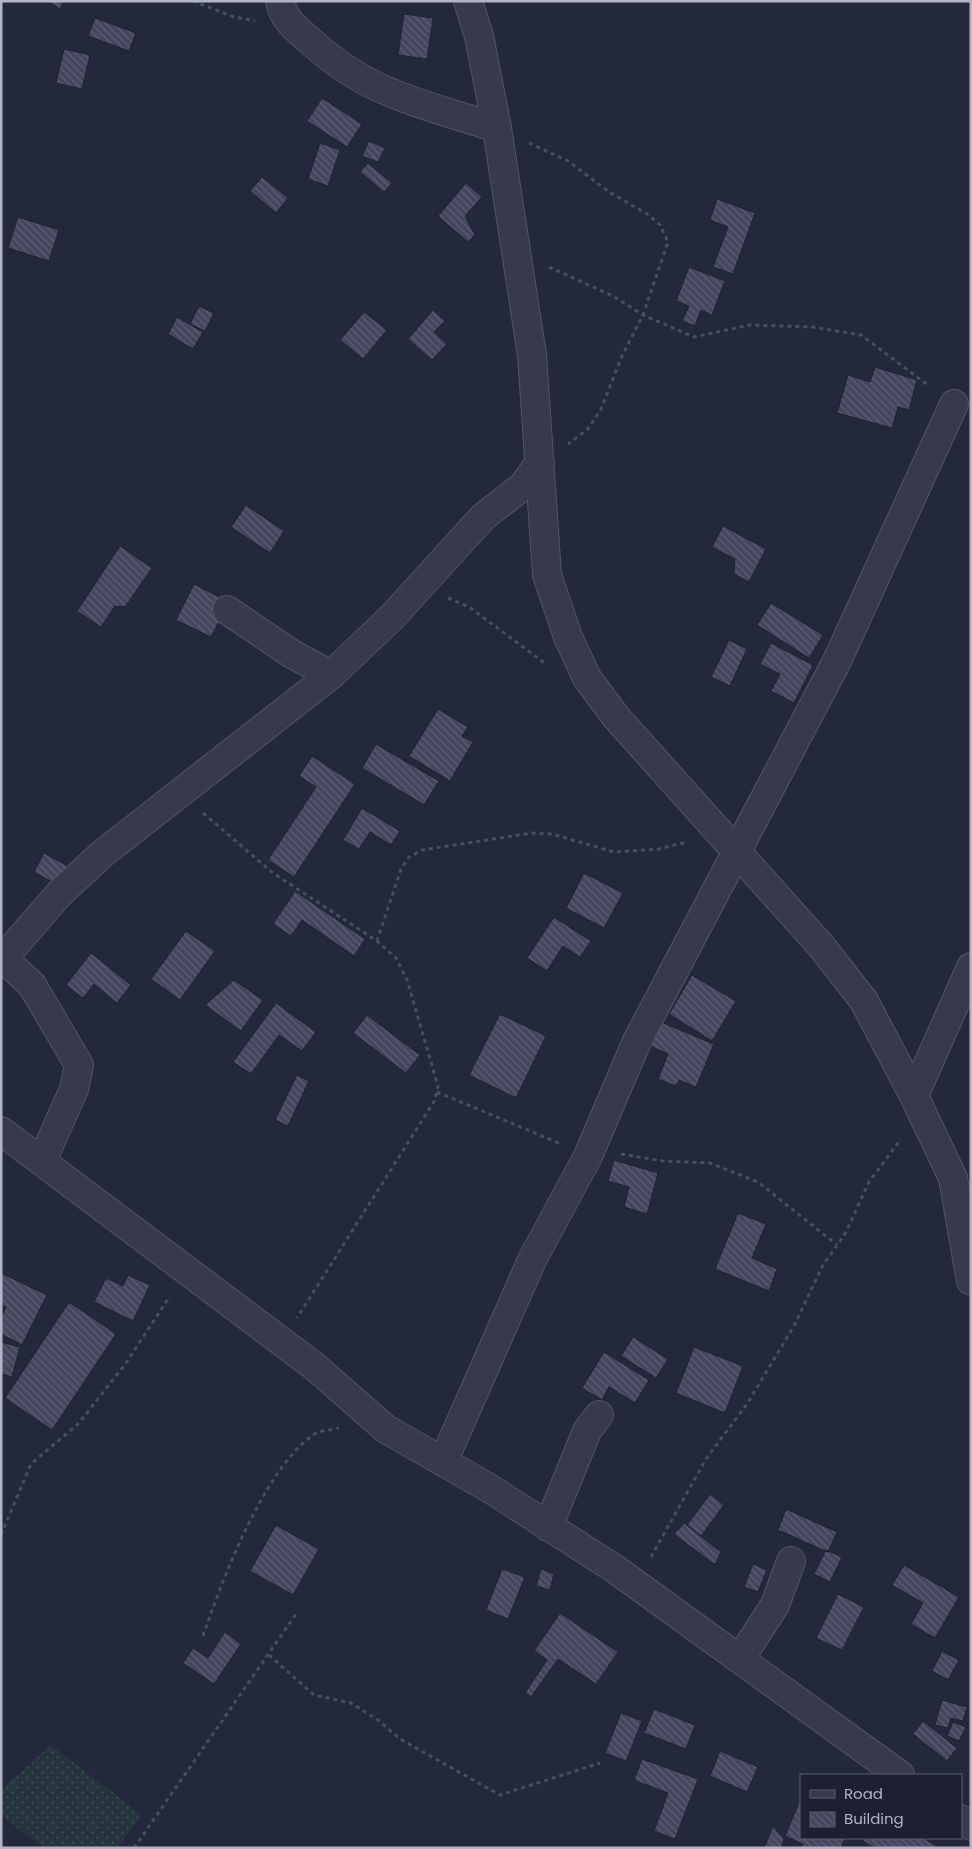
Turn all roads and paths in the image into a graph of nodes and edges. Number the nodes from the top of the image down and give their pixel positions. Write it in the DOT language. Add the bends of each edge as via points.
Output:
graph roads {
  1 [pos="193,1"];
  2 [pos="280,1"];
  3 [pos="468,1"];
  4 [pos="297,30"];
  5 [pos="497,128"];
  6 [pos="516,252"];
  7 [pos="644,315"];
  8 [pos="954,404"];
  9 [pos="540,462"];
  10 [pos="406,602"];
  11 [pos="226,610"];
  12 [pos="547,665"];
  13 [pos="331,675"];
  14 [pos="180,793"];
  15 [pos="730,843"];
  16 [pos="378,941"];
  17 [pos="2,960"];
  18 [pos="971,967"];
  19 [pos="437,1092"];
  20 [pos="914,1096"];
  21 [pos="1,1131"];
  22 [pos="588,1156"];
  23 [pos="42,1161"];
  24 [pos="837,1245"];
  25 [pos="186,1270"];
  26 [pos="971,1281"];
  27 [pos="285,1344"];
  28 [pos="600,1415"];
  29 [pos="376,1420"];
  30 [pos="443,1462"];
  31 [pos="548,1527"];
  32 [pos="1,1535"];
  33 [pos="791,1561"];
  34 [pos="636,1584"];
  35 [pos="296,1614"];
  36 [pos="203,1636"];
  37 [pos="269,1655"];
  38 [pos="740,1659"];
  39 [pos="600,1763"];
  40 [pos="899,1774"];
  41 [pos="134,1848"];
  1 -- 4 [label="path" via="234,17"];
  2 -- 4 [label="street" via="285,16"];
  3 -- 5 [label="street" via="479,36"];
  4 -- 5 [label="street" via="333,61 378,87"];
  5 -- 6 [label="street"];
  5 -- 7 [label="path" via="568,161 660,225 668,242 667,249"];
  6 -- 7 [label="path" via="613,296"];
  6 -- 9 [label="street" via="532,355"];
  7 -- 8 [label="path" via="694,337 750,325 848,331 861,335"];
  7 -- 9 [label="path" via="622,356 601,409 588,429"];
  8 -- 15 [label="street" via="837,661"];
  9 -- 10 [label="street" via="523,486 483,517"];
  9 -- 15 [label="street" via="547,575 568,638 587,678 616,716"];
  10 -- 12 [label="path" via="428,597 449,598 469,607"];
  10 -- 13 [label="street"];
  11 -- 13 [label="street"];
  13 -- 14 [label="street"];
  14 -- 16 [label="path" via="273,872"];
  14 -- 17 [label="street" via="102,854 59,894"];
  15 -- 16 [label="path" via="614,852 552,834 532,833 422,850 409,857 402,869"];
  15 -- 20 [label="street" via="822,947 864,1001"];
  15 -- 22 [label="street" via="637,1041"];
  16 -- 19 [label="path" via="396,958 407,980 436,1075"];
  17 -- 23 [label="street" via="32,985 80,1065 74,1089"];
  18 -- 20 [label="street"];
  19 -- 22 [label="path"];
  19 -- 27 [label="path" via="412,1138 301,1310"];
  20 -- 24 [label="path" via="906,1133 869,1182"];
  20 -- 26 [label="street" via="953,1178"];
  21 -- 23 [label="street"];
  22 -- 24 [label="path" via="612,1152 664,1161 710,1163 758,1182"];
  22 -- 30 [label="street" via="532,1260"];
  23 -- 25 [label="street"];
  24 -- 34 [label="path" via="823,1265 794,1326 747,1404 706,1459"];
  25 -- 27 [label="street"];
  25 -- 32 [label="path" via="126,1363 79,1423 31,1464"];
  27 -- 29 [label="street"];
  28 -- 31 [label="street" via="587,1432"];
  29 -- 30 [label="street"];
  29 -- 36 [label="path" via="315,1433 295,1451 262,1497 213,1606"];
  30 -- 31 [label="street"];
  31 -- 34 [label="street"];
  33 -- 38 [label="street" via="774,1605"];
  34 -- 38 [label="street"];
  35 -- 37 [label="path"];
  37 -- 39 [label="path" via="314,1694 350,1703 378,1720 400,1739 500,1795"];
  37 -- 41 [label="path"];
  38 -- 40 [label="street"];
}
